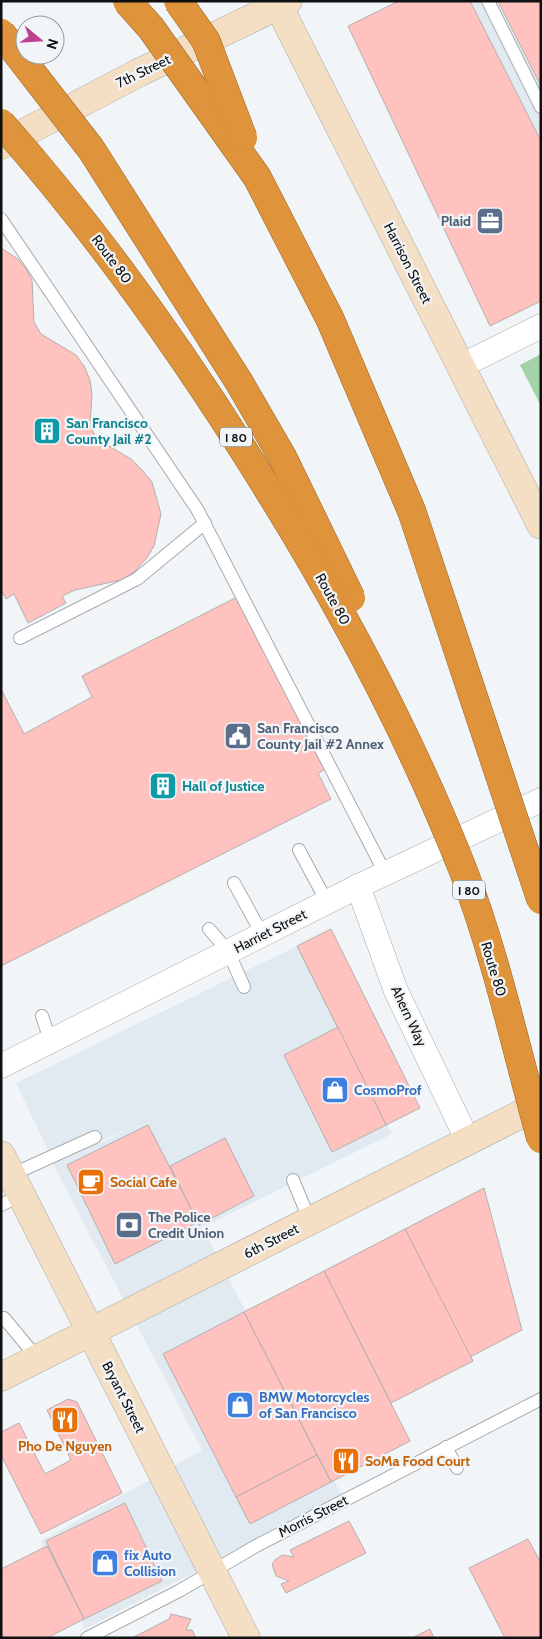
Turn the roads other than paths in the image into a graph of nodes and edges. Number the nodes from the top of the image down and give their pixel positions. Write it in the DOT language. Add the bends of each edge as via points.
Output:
graph roads {
  1 [pos="127,1"];
  2 [pos="178,1"];
  3 [pos="488,1"];
  4 [pos="281,3"];
  5 [pos="1,34"];
  6 [pos="541,107"];
  7 [pos="1,123"];
  8 [pos="1,145"];
  9 [pos="257,177"];
  10 [pos="1,219"];
  11 [pos="541,326"];
  12 [pos="461,366"];
  13 [pos="205,524"];
  14 [pos="541,525"];
  15 [pos="20,638"];
  16 [pos="426,779"];
  17 [pos="541,800"];
  18 [pos="299,850"];
  19 [pos="385,874"];
  20 [pos="234,883"];
  21 [pos="358,886"];
  22 [pos="541,900"];
  23 [pos="327,902"];
  24 [pos="208,929"];
  25 [pos="262,934"];
  26 [pos="228,951"];
  27 [pos="244,987"];
  28 [pos="42,1016"];
  29 [pos="50,1040"];
  30 [pos="1,1066"];
  31 [pos="541,1104"];
  32 [pos="95,1137"];
  33 [pos="541,1139"];
  34 [pos="468,1141"];
  35 [pos="292,1180"];
  36 [pos="9,1183"];
  37 [pos="310,1221"];
  38 [pos="4,1318"];
  39 [pos="91,1332"];
  40 [pos="38,1359"];
  41 [pos="1,1377"];
  42 [pos="541,1399"];
  43 [pos="446,1446"];
  44 [pos="457,1468"];
  45 [pos="212,1570"];
  46 [pos="87,1638"];
  47 [pos="246,1638"];
  1 -- 9 [label="highway, bridge" via="151,28"];
  2 -- 9 [label="highway, bridge" via="206,41"];
  3 -- 6 [label="lane"];
  4 -- 8 [label="main road, 7th Street"];
  4 -- 12 [label="main road, Harrison Street"];
  5 -- 16 [label="highway, bridge" via="90,149 125,201 283,458 356,610"];
  7 -- 16 [label="highway, Route 80 / I 80, bridge" via="82,220 150,309 225,419 331,595"];
  9 -- 22 [label="highway, bridge" via="330,319 412,512"];
  10 -- 13 [label="lane"];
  11 -- 12 [label="street"];
  12 -- 14 [label="main road, Harrison Street"];
  13 -- 15 [label="lane" via="137,579"];
  13 -- 19 [label="lane"];
  16 -- 33 [label="highway, Route 80 / I 80, bridge" via="464,873"];
  17 -- 19 [label="street, Harriet Street"];
  18 -- 23 [label="lane"];
  19 -- 21 [label="street, Harriet Street"];
  20 -- 25 [label="lane"];
  21 -- 23 [label="street, Harriet Street"];
  21 -- 34 [label="street, Ahern Way" via="396,992"];
  23 -- 25 [label="street, Harriet Street"];
  24 -- 26 [label="lane"];
  25 -- 26 [label="street, Harriet Street"];
  26 -- 27 [label="lane"];
  26 -- 29 [label="street, Harriet Street"];
  28 -- 29 [label="lane"];
  29 -- 30 [label="street, Harriet Street"];
  31 -- 34 [label="main road, 6th Street"];
  32 -- 36 [label="lane"];
  34 -- 37 [label="main road, 6th Street"];
  35 -- 37 [label="lane"];
  36 -- 39 [label="main road, Bryant Street"];
  37 -- 39 [label="main road, 6th Street"];
  38 -- 40 [label="lane"];
  39 -- 40 [label="main road, 6th Street"];
  39 -- 45 [label="main road, Bryant Street"];
  40 -- 41 [label="main road, 6th Street"];
  42 -- 43 [label="lane, Morris Street"];
  43 -- 44 [label="lane"];
  43 -- 45 [label="lane, Morris Street"];
  45 -- 46 [label="lane, Morris Street" via="179,1591"];
  45 -- 47 [label="main road, Bryant Street"];
}
